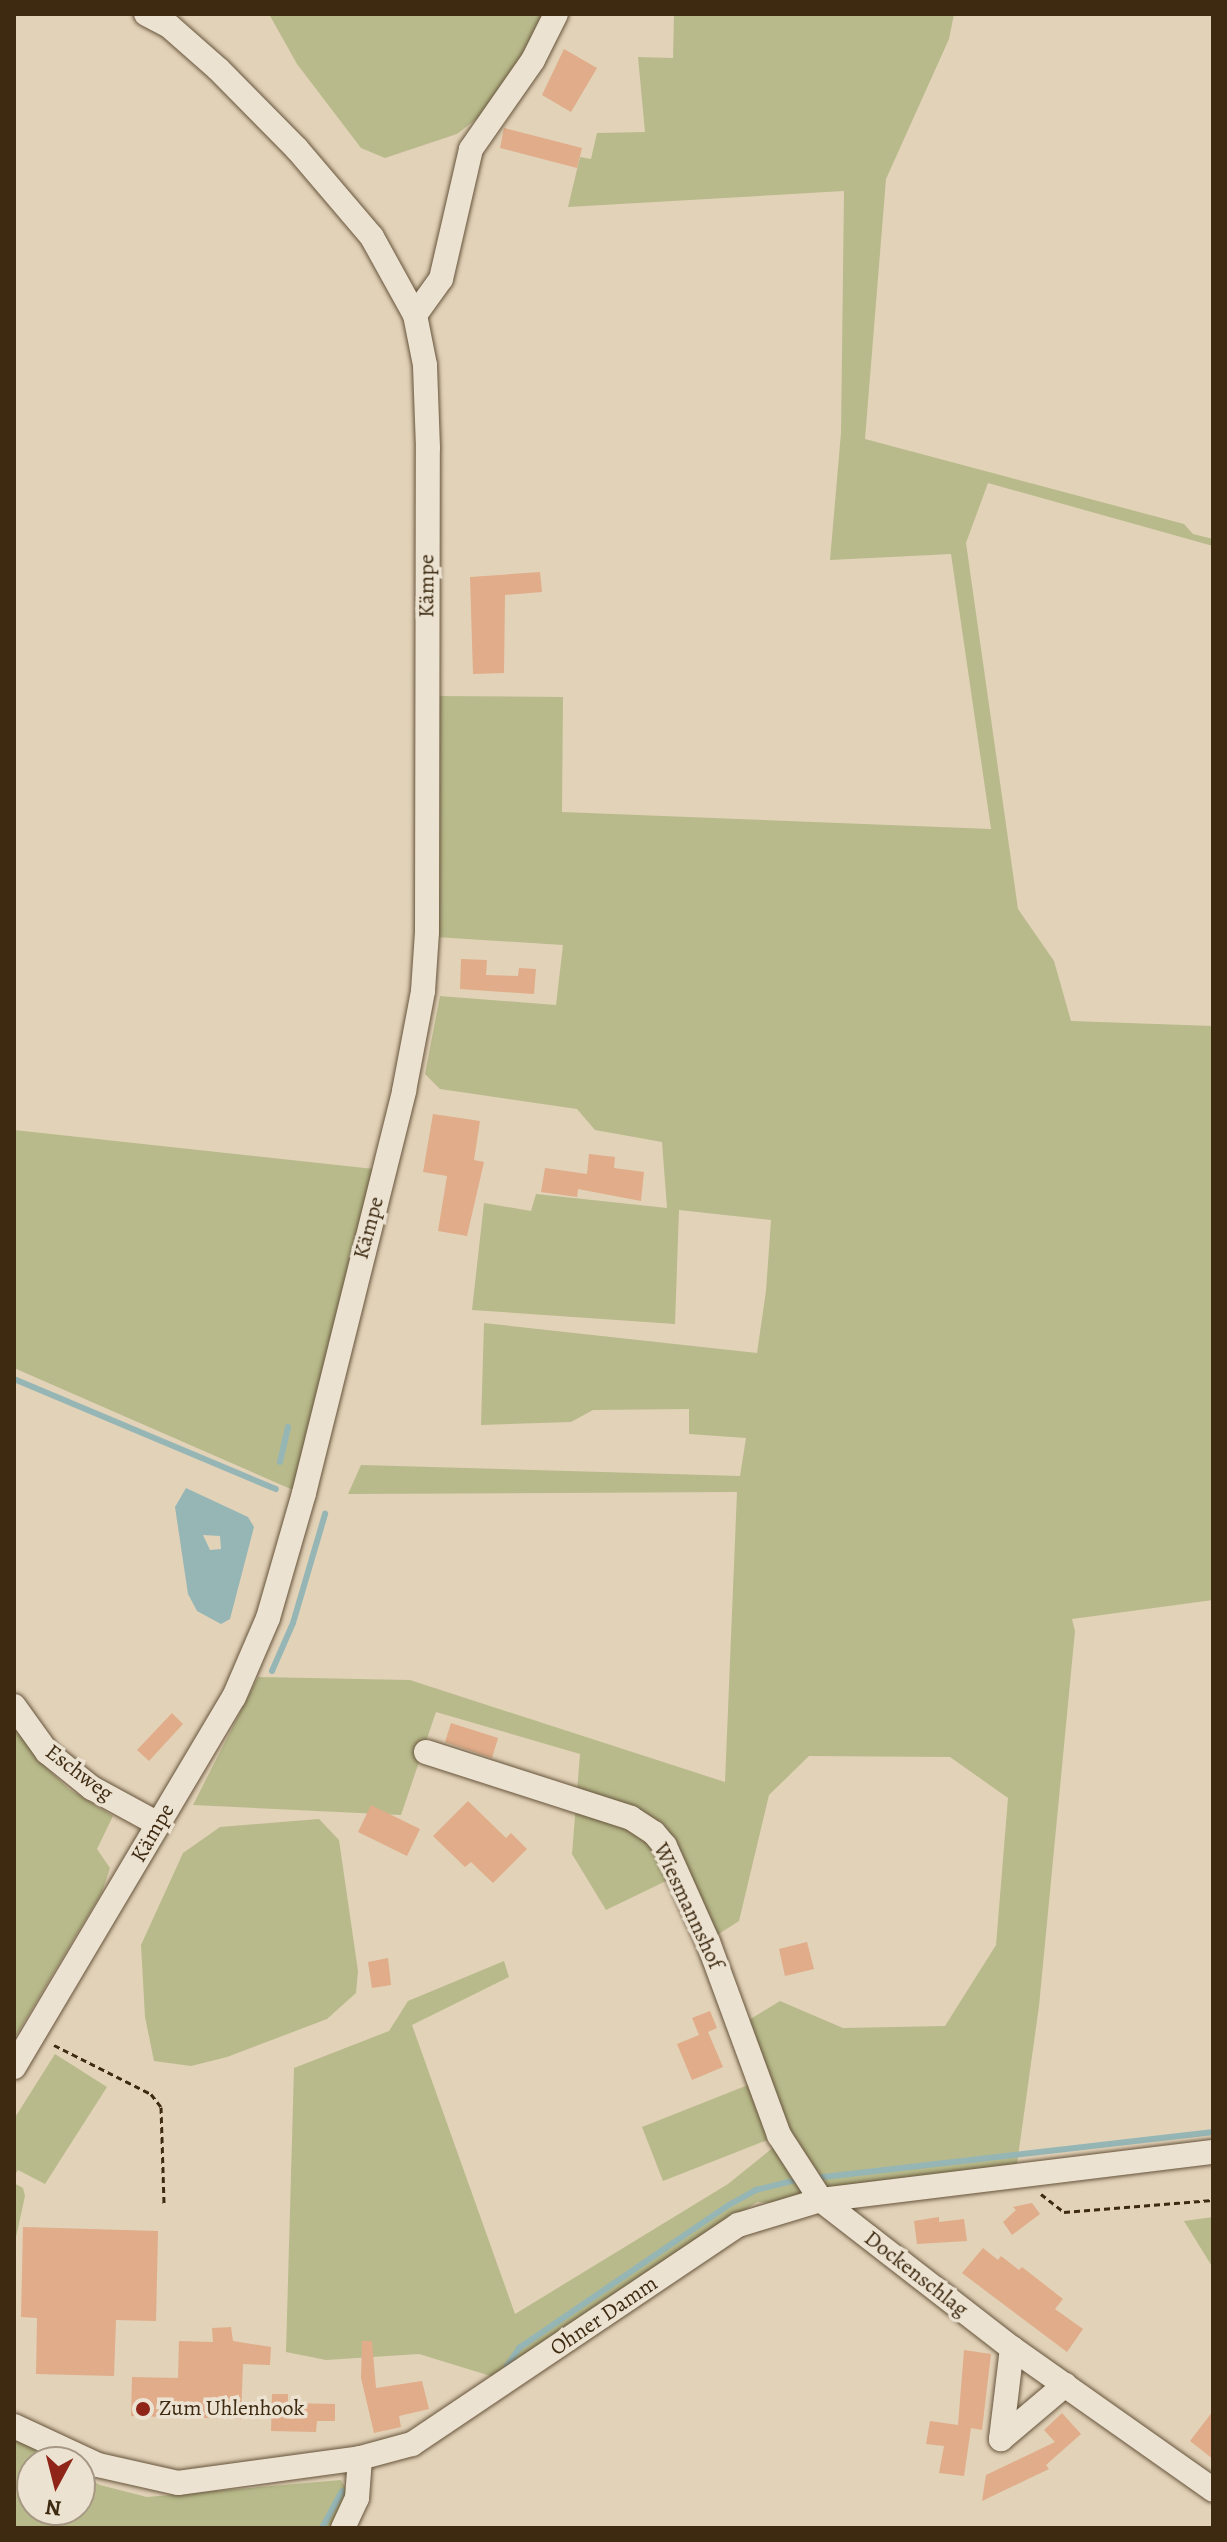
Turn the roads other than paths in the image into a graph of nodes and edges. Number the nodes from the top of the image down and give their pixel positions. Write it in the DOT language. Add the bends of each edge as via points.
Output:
graph roads {
  1 [pos="146,14"];
  2 [pos="556,14"];
  3 [pos="415,315"];
  4 [pos="14,1706"];
  5 [pos="426,1752"];
  6 [pos="158,1824"];
  7 [pos="14,2067"];
  8 [pos="1213,2152"];
  9 [pos="821,2200"];
  10 [pos="1012,2348"];
  11 [pos="1065,2385"];
  12 [pos="14,2426"];
  13 [pos="360,2458"];
  14 [pos="1213,2490"];
  15 [pos="343,2528"];
  1 -- 3 [label="street, Kämpe" via="169,26 218,69 297,149 372,237"];
  2 -- 3 [label="street" via="533,60 471,149 441,279"];
  3 -- 6 [label="street, Kämpe" via="425,365 428,448 423,991 404,1091 268,1618 234,1697"];
  4 -- 6 [label="street, Eschweg" via="47,1752 92,1788"];
  5 -- 9 [label="street, Wiesmannshof" via="631,1818 660,1840 708,1942 779,2135"];
  6 -- 7 [label="street, Kämpe"];
  8 -- 9 [label="street, Ohner Damm"];
  9 -- 10 [label="street, Dockenschlag"];
  9 -- 13 [label="street, Ohner Damm" via="738,2225 412,2444"];
  10 -- 11 [label="street, Dockenschlag"];
  10 -- 11 [label="street" via="1001,2439"];
  11 -- 14 [label="street, Dockenschlag"];
  12 -- 13 [label="street, Ohner Damm" via="98,2465 178,2483"];
  13 -- 15 [label="street" via="357,2498"];
}
